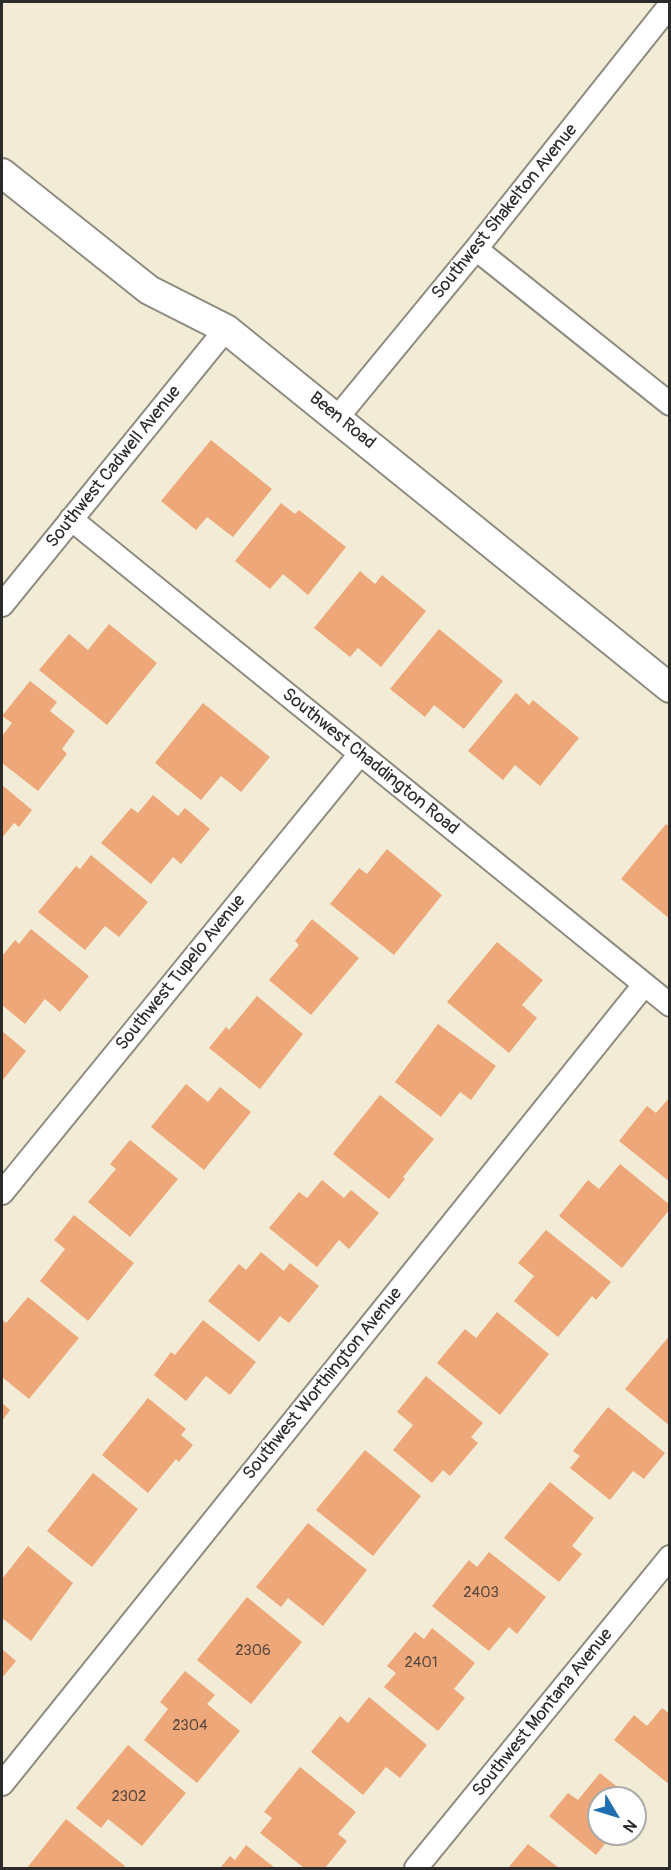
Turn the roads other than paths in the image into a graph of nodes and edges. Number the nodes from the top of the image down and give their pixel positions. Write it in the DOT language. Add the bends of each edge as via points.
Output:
graph roads {
  1 [pos="669,5"];
  2 [pos="2,172"];
  3 [pos="476,249"];
  4 [pos="226,329"];
  5 [pos="669,404"];
  6 [pos="338,418"];
  7 [pos="71,519"];
  8 [pos="2,605"];
  9 [pos="669,688"];
  10 [pos="360,754"];
  11 [pos="644,985"];
  12 [pos="669,1005"];
  13 [pos="2,1193"];
  14 [pos="669,1557"];
  15 [pos="2,1784"];
  16 [pos="416,1869"];
  1 -- 3 [label="street, Southwest Shakelton Avenue"];
  2 -- 4 [label="street, Been Road" via="149,290"];
  3 -- 5 [label="street"];
  3 -- 6 [label="street, Southwest Shakelton Avenue"];
  4 -- 6 [label="street, Been Road"];
  4 -- 7 [label="street, Southwest Cadwell Avenue"];
  6 -- 9 [label="street, Been Road"];
  7 -- 8 [label="street, Southwest Cadwell Avenue"];
  7 -- 10 [label="street, Southwest Chaddington Road"];
  10 -- 11 [label="street, Southwest Chaddington Road"];
  10 -- 13 [label="street, Southwest Tupelo Avenue"];
  11 -- 12 [label="street, Southwest Chaddington Road"];
  11 -- 15 [label="street, Southwest Worthington Avenue"];
  14 -- 16 [label="street, Southwest Montana Avenue"];
}
